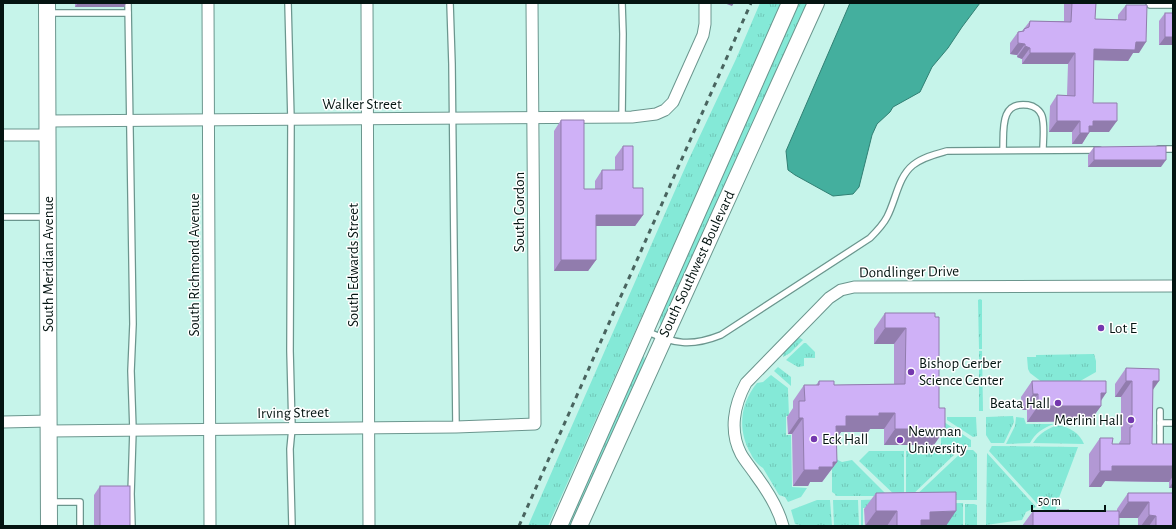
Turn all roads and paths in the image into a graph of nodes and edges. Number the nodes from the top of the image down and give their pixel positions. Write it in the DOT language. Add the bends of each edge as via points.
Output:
graph roads {
  1 [pos="128,3"];
  2 [pos="208,3"];
  3 [pos="288,3"];
  4 [pos="367,3"];
  5 [pos="450,3"];
  6 [pos="532,3"];
  7 [pos="622,3"];
  8 [pos="705,3"];
  9 [pos="790,3"];
  10 [pos="816,3"];
  11 [pos="1150,3"];
  12 [pos="1173,5"];
  13 [pos="47,8"];
  14 [pos="128,13"];
  15 [pos="622,117"];
  16 [pos="451,118"];
  17 [pos="533,118"];
  18 [pos="368,119"];
  19 [pos="209,120"];
  20 [pos="291,120"];
  21 [pos="131,121"];
  22 [pos="48,128"];
  23 [pos="3,135"];
  24 [pos="1150,149"];
  25 [pos="1173,149"];
  26 [pos="1003,150"];
  27 [pos="1043,150"];
  28 [pos="1104,150"];
  29 [pos="3,217"];
  30 [pos="48,217"];
  31 [pos="1173,286"];
  32 [pos="645,331"];
  33 [pos="663,339"];
  34 [pos="1160,411"];
  35 [pos="535,421"];
  36 [pos="3,422"];
  37 [pos="1160,423"];
  38 [pos="1173,423"];
  39 [pos="49,426"];
  40 [pos="456,427"];
  41 [pos="292,428"];
  42 [pos="369,428"];
  43 [pos="210,429"];
  44 [pos="133,430"];
  45 [pos="1160,455"];
  46 [pos="49,502"];
  47 [pos="49,526"];
  48 [pos="80,526"];
  49 [pos="132,526"];
  50 [pos="210,526"];
  51 [pos="292,526"];
  52 [pos="369,526"];
  53 [pos="559,526"];
  54 [pos="580,526"];
  55 [pos="783,526"];
  1 -- 14 [label="lane"];
  2 -- 19 [label="street, South Richmond Avenue"];
  3 -- 20 [label="lane"];
  4 -- 18 [label="street, South Edwards Street"];
  5 -- 16 [label="lane"];
  6 -- 17 [label="street, South Gordon"];
  7 -- 15 [label="lane"];
  8 -- 15 [label="street, Walker Street" via="702,35 672,102 665,110 656,114"];
  9 -- 32 [label="main road, South Southwest Boulevard"];
  10 -- 33 [label="main road, South Southwest Boulevard"];
  11 -- 12 [label="lane"];
  13 -- 14 [label="lane"];
  13 -- 22 [label="main road, South Meridian Avenue"];
  14 -- 21 [label="lane"];
  15 -- 17 [label="street, Walker Street"];
  16 -- 17 [label="street, Walker Street"];
  16 -- 18 [label="street, Walker Street"];
  16 -- 40 [label="lane"];
  17 -- 35 [label="street, South Gordon"];
  18 -- 20 [label="street, Walker Street"];
  18 -- 42 [label="street, South Edwards Street"];
  19 -- 20 [label="street, Walker Street"];
  19 -- 21 [label="street, Walker Street"];
  19 -- 43 [label="street, South Richmond Avenue"];
  20 -- 41 [label="lane"];
  21 -- 22 [label="street, Walker Street"];
  21 -- 44 [label="lane"];
  22 -- 23 [label="street, Walker Street"];
  22 -- 30 [label="main road, South Meridian Avenue"];
  24 -- 25 [label="lane"];
  26 -- 27 [label="lane"];
  26 -- 27 [label="lane" via="1006,115 1019,105 1030,105 1040,112 1043,118"];
  26 -- 33 [label="lane" via="947,151 924,158 912,165 904,176 888,216 870,238 721,335 693,343"];
  27 -- 28 [label="lane"];
  29 -- 30 [label="lane"];
  30 -- 39 [label="main road, South Meridian Avenue"];
  31 -- 55 [label="street, Dondlinger Drive" via="854,287 841,290 829,298 746,383 735,410 736,442 775,505"];
  32 -- 33 [label="lane"];
  32 -- 53 [label="main road, South Southwest Boulevard"];
  33 -- 54 [label="main road, South Southwest Boulevard"];
  34 -- 37 [label="lane"];
  35 -- 40 [label="street, Irving Street" via="535,424"];
  36 -- 39 [label="street, Irving Street"];
  37 -- 38 [label="lane"];
  37 -- 45 [label="lane"];
  39 -- 44 [label="street, Irving Street"];
  39 -- 46 [label="main road, South Meridian Avenue"];
  40 -- 42 [label="street, Irving Street"];
  41 -- 42 [label="street, Irving Street"];
  41 -- 43 [label="street, Irving Street"];
  41 -- 51 [label="lane"];
  42 -- 52 [label="street, South Edwards Street"];
  43 -- 44 [label="street, Irving Street"];
  43 -- 50 [label="street, South Richmond Avenue"];
  44 -- 49 [label="lane"];
  46 -- 47 [label="main road, South Meridian Avenue"];
  46 -- 48 [label="lane" via="80,502"];
}
